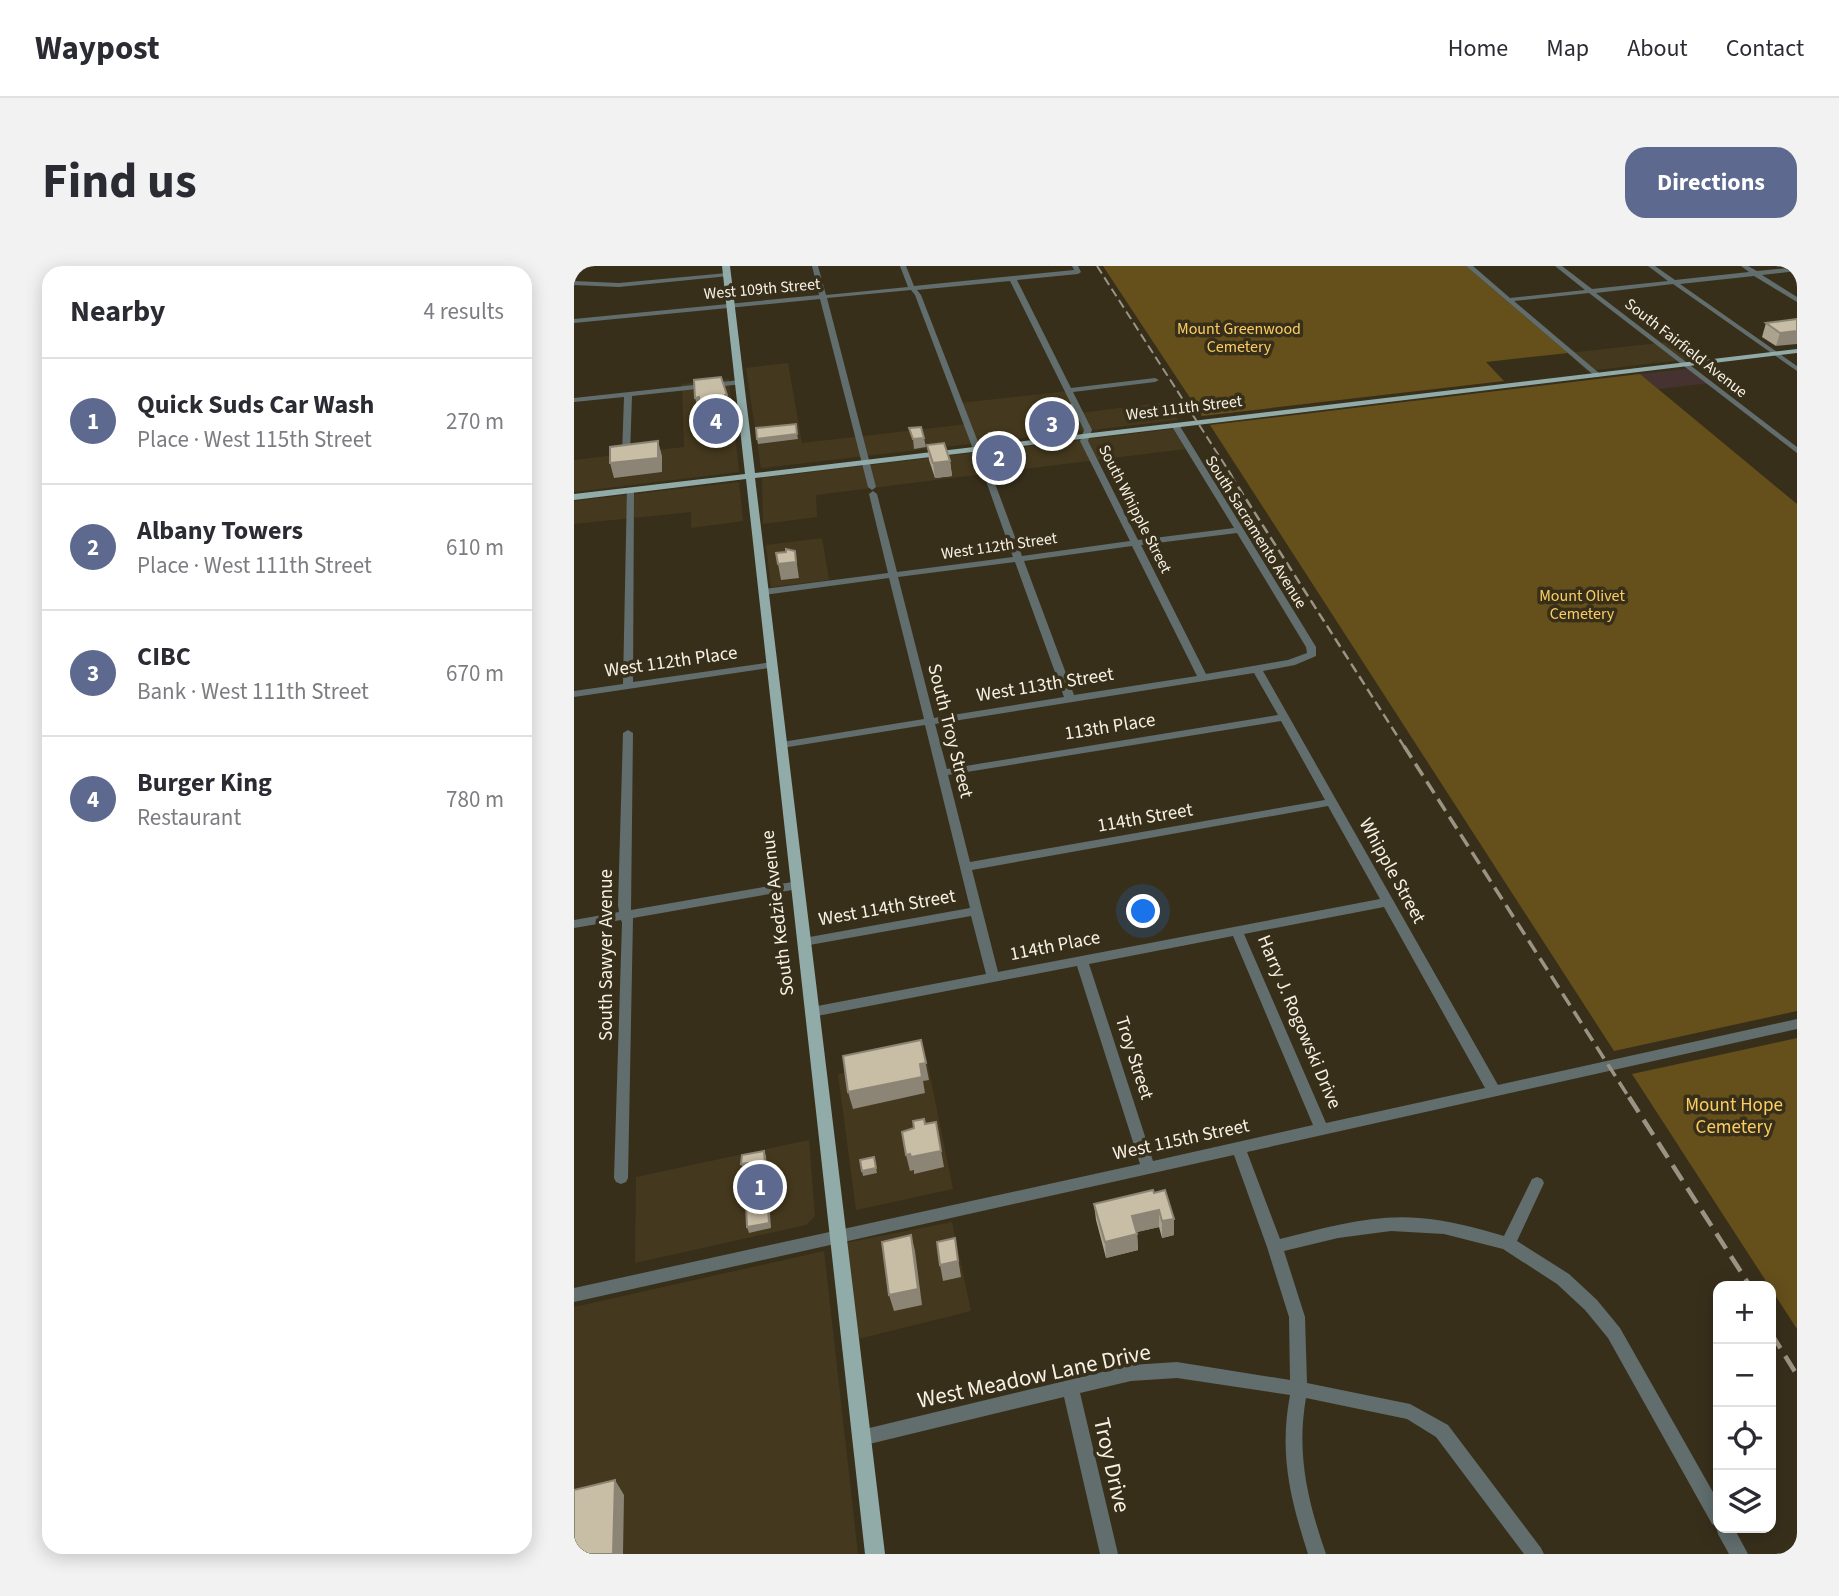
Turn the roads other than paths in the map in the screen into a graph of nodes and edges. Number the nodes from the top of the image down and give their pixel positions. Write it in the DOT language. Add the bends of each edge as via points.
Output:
graph roads {
  1 [pos="815,266"];
  2 [pos="903,266"];
  3 [pos="992,266"];
  4 [pos="1469,266"];
  5 [pos="1558,266"];
  6 [pos="1651,266"];
  7 [pos="1744,266"];
  8 [pos="1076,269"];
  9 [pos="1797,269"];
  10 [pos="727,270"];
  11 [pos="1756,274"];
  12 [pos="1013,279"];
  13 [pos="999,280"];
  14 [pos="1674,282"];
  15 [pos="574,283"];
  16 [pos="913,288"];
  17 [pos="1591,291"];
  18 [pos="823,297"];
  19 [pos="1508,300"];
  20 [pos="1797,300"];
  21 [pos="731,306"];
  22 [pos="574,321"];
  23 [pos="1797,351"];
  24 [pos="1776,354"];
  25 [pos="1685,365"];
  26 [pos="1797,369"];
  27 [pos="1595,375"];
  28 [pos="1156,380"];
  29 [pos="740,382"];
  30 [pos="1069,390"];
  31 [pos="628,394"];
  32 [pos="574,400"];
  33 [pos="960,404"];
  34 [pos="1175,425"];
  35 [pos="1086,436"];
  36 [pos="977,449"];
  37 [pos="1797,451"];
  38 [pos="626,455"];
  39 [pos="865,461"];
  40 [pos="751,475"];
  41 [pos="988,475"];
  42 [pos="630,490"];
  43 [pos="872,490"];
  44 [pos="574,497"];
  45 [pos="1238,530"];
  46 [pos="1135,543"];
  47 [pos="1018,559"];
  48 [pos="893,575"];
  49 [pos="764,593"];
  50 [pos="1312,654"];
  51 [pos="772,665"];
  52 [pos="1256,669"];
  53 [pos="1203,678"];
  54 [pos="628,686"];
  55 [pos="574,694"];
  56 [pos="1070,699"];
  57 [pos="1284,717"];
  58 [pos="929,721"];
  59 [pos="628,733"];
  60 [pos="782,745"];
  61 [pos="942,772"];
  62 [pos="1332,802"];
  63 [pos="965,867"];
  64 [pos="798,886"];
  65 [pos="1388,902"];
  66 [pos="976,911"];
  67 [pos="627,915"];
  68 [pos="574,924"];
  69 [pos="1237,931"];
  70 [pos="804,942"];
  71 [pos="1082,961"];
  72 [pos="993,978"];
  73 [pos="812,1012"];
  74 [pos="1797,1024"];
  75 [pos="1494,1091"];
  76 [pos="1322,1129"];
  77 [pos="1238,1147"];
  78 [pos="1148,1167"];
  79 [pos="621,1178"];
  80 [pos="1538,1184"];
  81 [pos="838,1236"];
  82 [pos="1508,1244"];
  83 [pos="1275,1247"];
  84 [pos="574,1295"];
  85 [pos="1070,1387"];
  86 [pos="1300,1389"];
  87 [pos="862,1438"];
  88 [pos="1713,1509"];
  89 [pos="1727,1533"];
  90 [pos="875,1554"];
  91 [pos="1109,1554"];
  92 [pos="1317,1554"];
  93 [pos="1535,1554"];
  94 [pos="1739,1554"];
  1 -- 18 [label="street, South Troy Street"];
  2 -- 16 [label="street"];
  3 -- 13 [label="street"];
  4 -- 19 [label="street"];
  5 -- 17 [label="street, South Fairfield Avenue"];
  6 -- 14 [label="street"];
  7 -- 11 [label="street"];
  8 -- 12 [label="street, West 109th Street"];
  9 -- 11 [label="street"];
  10 -- 15 [label="street" via="620,285"];
  10 -- 21 [label="main road, South Kedzie Avenue"];
  11 -- 14 [label="street"];
  11 -- 20 [label="street"];
  12 -- 13 [label="street, West 109th Street"];
  12 -- 30 [label="street, South Whipple Street"];
  13 -- 16 [label="street, West 109th Street"];
  14 -- 17 [label="street"];
  14 -- 24 [label="street"];
  16 -- 18 [label="street, West 109th Street"];
  16 -- 33 [label="street"];
  17 -- 19 [label="street"];
  17 -- 25 [label="street, South Fairfield Avenue"];
  18 -- 21 [label="street, West 109th Street"];
  18 -- 39 [label="street, South Troy Street"];
  19 -- 27 [label="street"];
  21 -- 22 [label="street, West 109th Street"];
  21 -- 29 [label="main road, South Kedzie Avenue"];
  23 -- 24 [label="main road, West 111th Street"];
  24 -- 25 [label="main road, West 111th Street"];
  24 -- 26 [label="street"];
  25 -- 27 [label="main road, West 111th Street"];
  25 -- 37 [label="street, South Fairfield Avenue"];
  27 -- 34 [label="main road, West 111th Street"];
  28 -- 30 [label="street"];
  29 -- 31 [label="street"];
  29 -- 40 [label="main road, South Kedzie Avenue"];
  30 -- 35 [label="street, South Whipple Street" via="1088,430"];
  31 -- 32 [label="street"];
  31 -- 38 [label="street"];
  33 -- 36 [label="street"];
  34 -- 35 [label="main road, West 111th Street"];
  34 -- 45 [label="street, South Sacramento Avenue"];
  35 -- 36 [label="main road, West 111th Street"];
  35 -- 46 [label="street, South Whipple Street" via="1084,441"];
  36 -- 39 [label="main road, West 111th Street"];
  36 -- 41 [label="street"];
  39 -- 40 [label="main road, West 111th Street"];
  39 -- 43 [label="street, South Troy Street"];
  40 -- 42 [label="main road, West 111th Street"];
  40 -- 49 [label="main road, South Kedzie Avenue"];
  41 -- 47 [label="street"];
  42 -- 44 [label="main road, West 111th Street"];
  42 -- 54 [label="street"];
  43 -- 48 [label="street, South Troy Street"];
  45 -- 46 [label="street, West 112th Street"];
  45 -- 50 [label="street, South Sacramento Avenue"];
  46 -- 47 [label="street, West 112th Street"];
  46 -- 53 [label="street, South Whipple Street"];
  47 -- 48 [label="street, West 112th Street"];
  47 -- 56 [label="street"];
  48 -- 49 [label="street, West 112th Street"];
  48 -- 58 [label="street, South Troy Street"];
  49 -- 51 [label="main road, South Kedzie Avenue"];
  50 -- 52 [label="street, West 113th Street"];
  51 -- 54 [label="street, West 112th Place"];
  51 -- 60 [label="main road, South Kedzie Avenue"];
  52 -- 53 [label="street, West 113th Street"];
  52 -- 57 [label="street, Whipple Street"];
  53 -- 56 [label="street, West 113th Street"];
  54 -- 55 [label="street, West 112th Place"];
  56 -- 58 [label="street, West 113th Street"];
  57 -- 61 [label="street, 113th Place"];
  57 -- 62 [label="street, Whipple Street"];
  58 -- 60 [label="street, West 113th Street"];
  58 -- 61 [label="street, South Troy Street"];
  59 -- 67 [label="street, South Sawyer Avenue"];
  60 -- 64 [label="main road, South Kedzie Avenue"];
  61 -- 63 [label="street, South Troy Street"];
  62 -- 63 [label="street, 114th Street"];
  62 -- 65 [label="street, Whipple Street"];
  63 -- 66 [label="street, South Troy Street"];
  64 -- 67 [label="street"];
  64 -- 70 [label="main road, South Kedzie Avenue"];
  65 -- 69 [label="street, 114th Place"];
  65 -- 75 [label="street, Whipple Street"];
  66 -- 70 [label="street, West 114th Street"];
  66 -- 72 [label="street, South Troy Street"];
  67 -- 68 [label="street"];
  67 -- 79 [label="street, South Sawyer Avenue"];
  69 -- 71 [label="street, 114th Place"];
  69 -- 76 [label="street, Harry J. Rogowski Drive"];
  70 -- 73 [label="main road, South Kedzie Avenue"];
  71 -- 72 [label="street, 114th Place"];
  71 -- 78 [label="street, Troy Street"];
  72 -- 73 [label="street, 114th Place"];
  73 -- 81 [label="main road, South Kedzie Avenue"];
  74 -- 75 [label="street, West 115th Street"];
  75 -- 76 [label="street, West 115th Street"];
  76 -- 77 [label="street, West 115th Street"];
  77 -- 78 [label="street, West 115th Street"];
  77 -- 83 [label="street"];
  78 -- 81 [label="street, West 115th Street"];
  80 -- 82 [label="street"];
  81 -- 84 [label="street, West 115th Street"];
  81 -- 87 [label="main road, South Kedzie Avenue"];
  82 -- 83 [label="street" via="1440,1225 1392,1222"];
  82 -- 88 [label="street" via="1563,1279 1614,1333"];
  83 -- 86 [label="street" via="1297,1317"];
  85 -- 86 [label="street, West Meadow Lane Drive" via="1131,1373 1177,1370"];
  85 -- 87 [label="street, West Meadow Lane Drive"];
  85 -- 91 [label="street, Troy Drive"];
  86 -- 92 [label="street" via="1294,1467"];
  86 -- 93 [label="street" via="1410,1412 1442,1431"];
  87 -- 90 [label="main road, South Kedzie Avenue"];
  89 -- 94 [label="street"];
}
